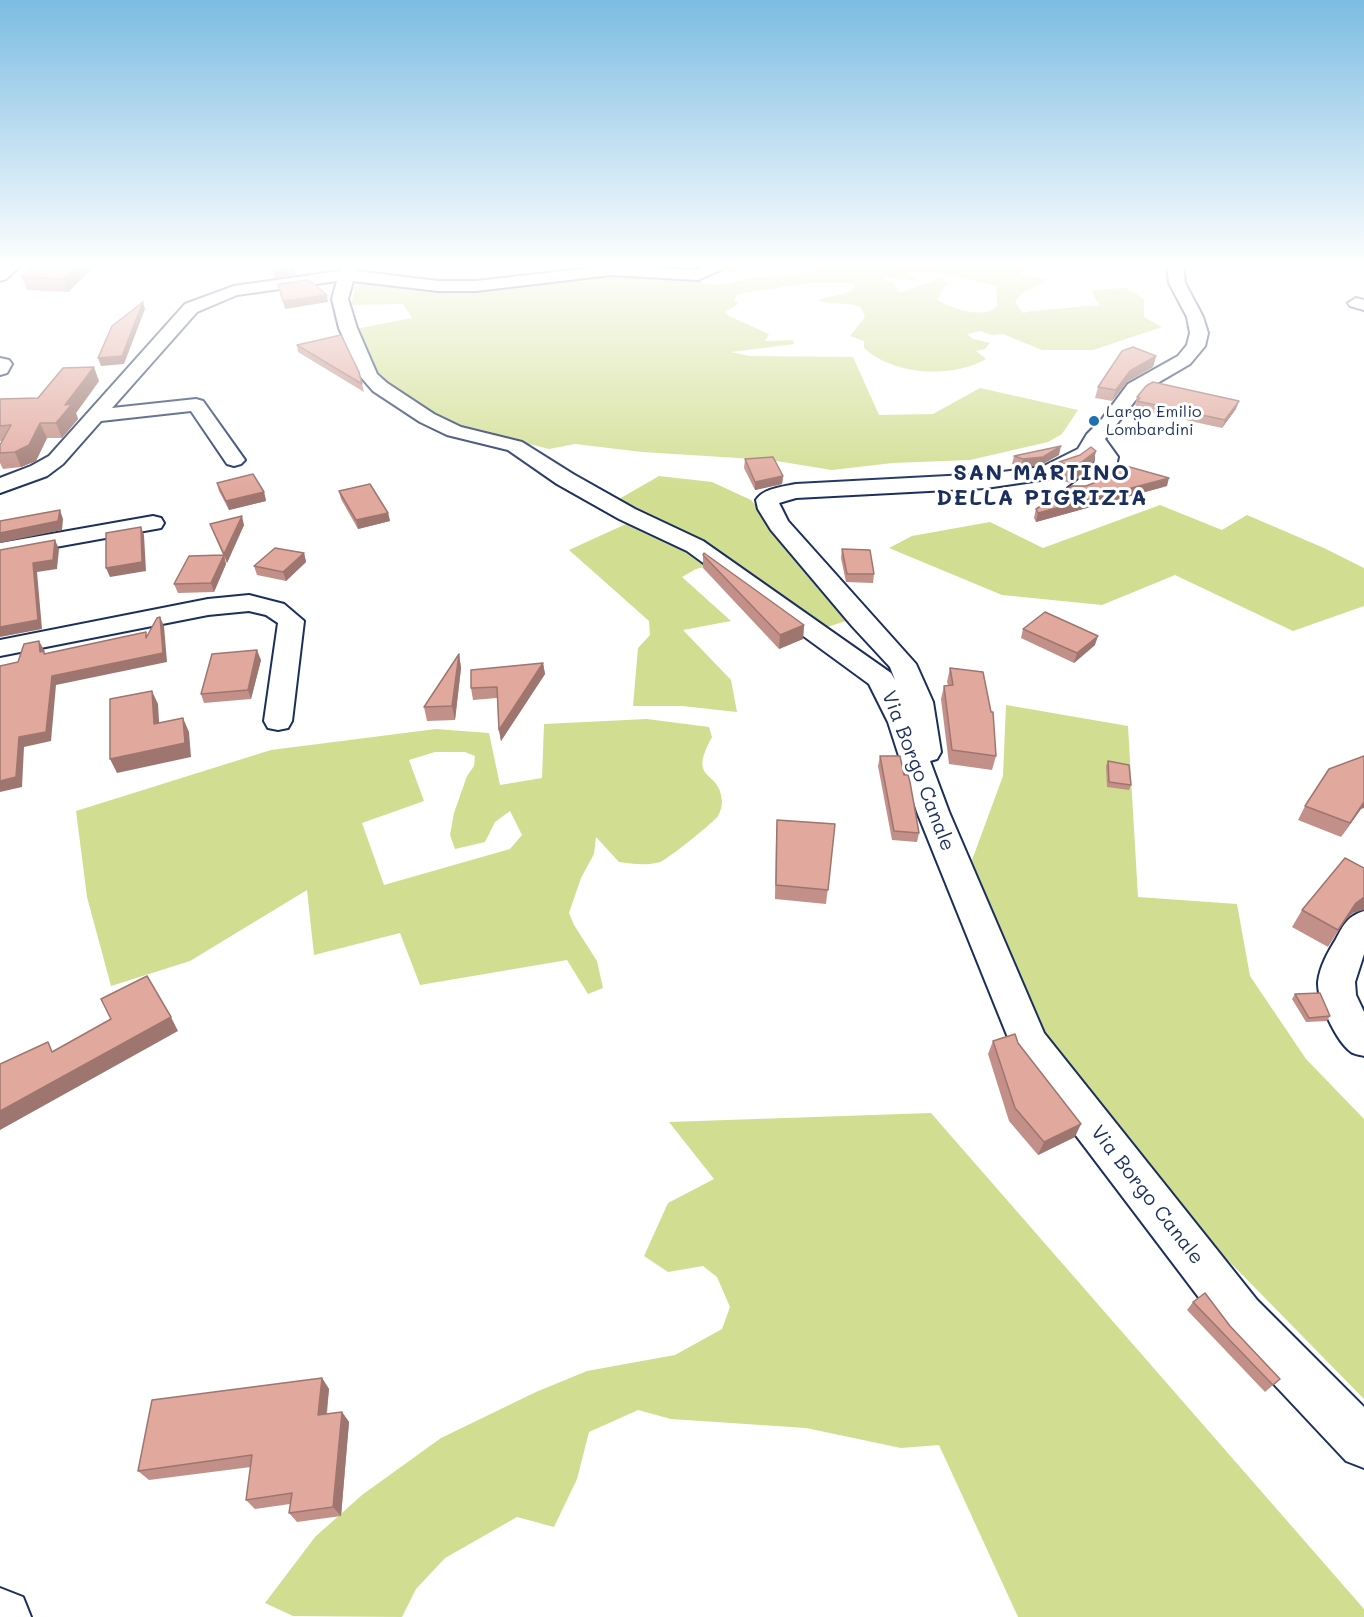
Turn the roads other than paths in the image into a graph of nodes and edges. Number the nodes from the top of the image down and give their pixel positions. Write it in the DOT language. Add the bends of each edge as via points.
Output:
graph roads {
  1 [pos="162,340"];
  2 [pos="353,340"];
  3 [pos="1197,340"];
  4 [pos="0,363"];
  5 [pos="0,369"];
  6 [pos="95,416"];
  7 [pos="1094,438"];
  8 [pos="234,460"];
  9 [pos="0,486"];
  10 [pos="1079,488"];
  11 [pos="153,524"];
  12 [pos="0,550"];
  13 [pos="0,648"];
  14 [pos="278,721"];
  15 [pos="933,812"];
  16 [pos="1364,924"];
  17 [pos="1364,1040"];
  18 [pos="1364,1443"];
  1 -- 6 [label="street"];
  2 -- 15 [label="street, Via Borgo Canale" via="369,376 427,418 454,431 515,446 627,514 695,546 881,679 902,722"];
  3 -- 7 [label="street" via="1184,360 1135,388"];
  4 -- 5 [label="street"];
  6 -- 8 [label="street" via="196,405"];
  6 -- 9 [label="street" via="56,460"];
  7 -- 10 [label="street" via="1107,457 1104,471"];
  7 -- 15 [label="street" via="1086,453 1047,473 796,491 767,500 779,525 902,664 919,702"];
  11 -- 12 [label="street"];
  13 -- 14 [label="street" via="208,607 249,603 275,609 291,621"];
  15 -- 18 [label="street, Via Borgo Canale" via="1029,1043 1241,1316"];
  16 -- 17 [label="street" via="1343,955 1335,989 1348,1022"];
}
